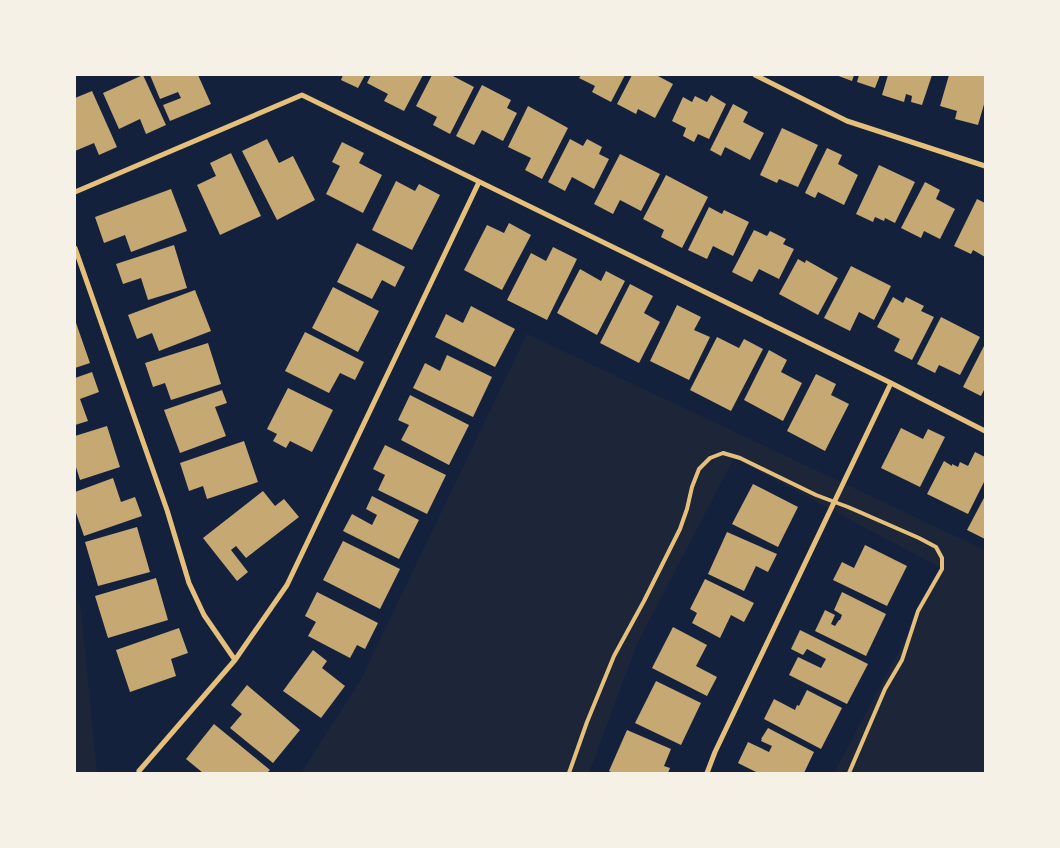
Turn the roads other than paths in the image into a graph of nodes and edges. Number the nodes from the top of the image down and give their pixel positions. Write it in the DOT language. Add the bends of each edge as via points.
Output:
graph roads {
  1 [pos="755,75"];
  2 [pos="985,166"];
  3 [pos="479,182"];
  4 [pos="75,192"];
  5 [pos="75,248"];
  6 [pos="891,384"];
  7 [pos="985,430"];
  8 [pos="835,502"];
  9 [pos="235,660"];
  10 [pos="139,771"];
  11 [pos="569,773"];
  12 [pos="707,773"];
  13 [pos="849,773"];
  1 -- 2 [label="street" via="847,121"];
  3 -- 4 [label="street" via="302,95"];
  3 -- 6 [label="street"];
  3 -- 9 [label="street" via="287,585"];
  5 -- 9 [label="street" via="168,510 189,583 204,615"];
  6 -- 7 [label="street"];
  6 -- 8 [label="street"];
  8 -- 11 [label="lane" via="740,458 723,454 710,458 699,469 680,528 614,656"];
  8 -- 12 [label="street"];
  8 -- 13 [label="lane" via="919,538 936,547 942,558 942,569 918,611 902,660 885,689"];
  9 -- 10 [label="street"];
}
